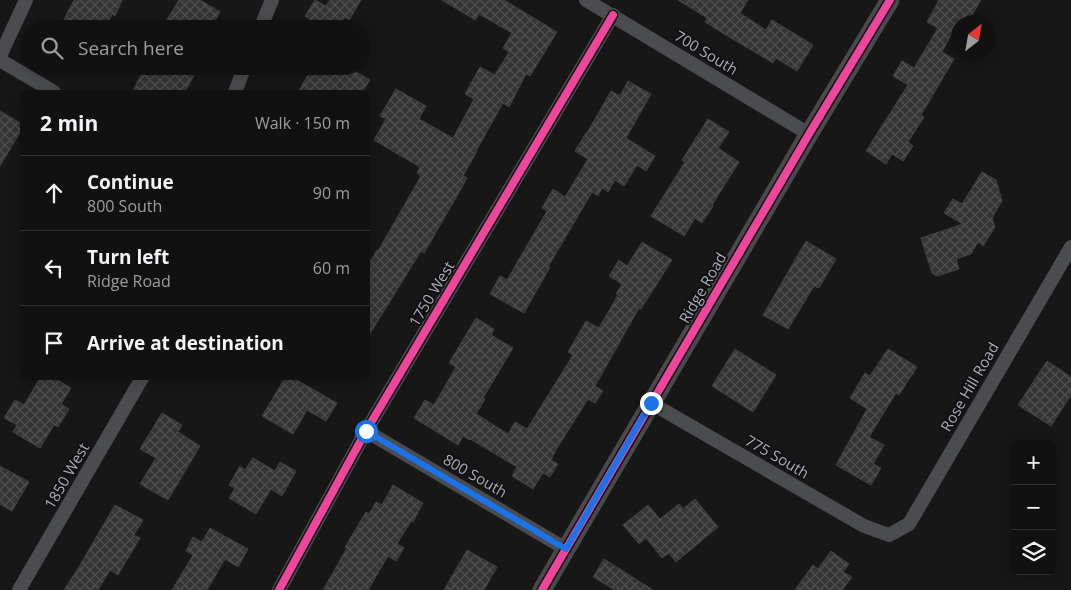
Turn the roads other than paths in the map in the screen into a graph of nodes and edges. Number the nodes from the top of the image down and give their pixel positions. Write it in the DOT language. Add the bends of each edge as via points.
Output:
graph roads {
  1 [pos="26,0"];
  2 [pos="272,0"];
  3 [pos="586,0"];
  4 [pos="890,0"];
  5 [pos="613,16"];
  6 [pos="264,20"];
  7 [pos="0,56"];
  8 [pos="0,60"];
  9 [pos="20,72"];
  10 [pos="25,75"];
  11 [pos="242,75"];
  12 [pos="51,90"];
  13 [pos="236,90"];
  14 [pos="809,134"];
  15 [pos="1071,246"];
  16 [pos="141,380"];
  17 [pos="651,403"];
  18 [pos="366,431"];
  19 [pos="889,535"];
  20 [pos="566,549"];
  21 [pos="19,590"];
  22 [pos="279,590"];
  23 [pos="542,590"];
  1 -- 7 [label="street"];
  2 -- 6 [label="street"];
  3 -- 5 [label="street, 700 South"];
  4 -- 14 [label="street, Ridge Road"];
  5 -- 14 [label="street, 700 South"];
  5 -- 18 [label="street, 1750 West"];
  8 -- 9 [label="street"];
  10 -- 12 [label="street"];
  11 -- 13 [label="street"];
  14 -- 17 [label="street, Ridge Road"];
  15 -- 19 [label="street, Rose Hill Road" via="909,524"];
  16 -- 21 [label="street, 1850 West"];
  17 -- 19 [label="street, 775 South" via="864,526"];
  17 -- 20 [label="street, Ridge Road"];
  18 -- 20 [label="street, 800 South"];
  18 -- 22 [label="street, 1750 West"];
  20 -- 23 [label="street, Ridge Road"];
}
